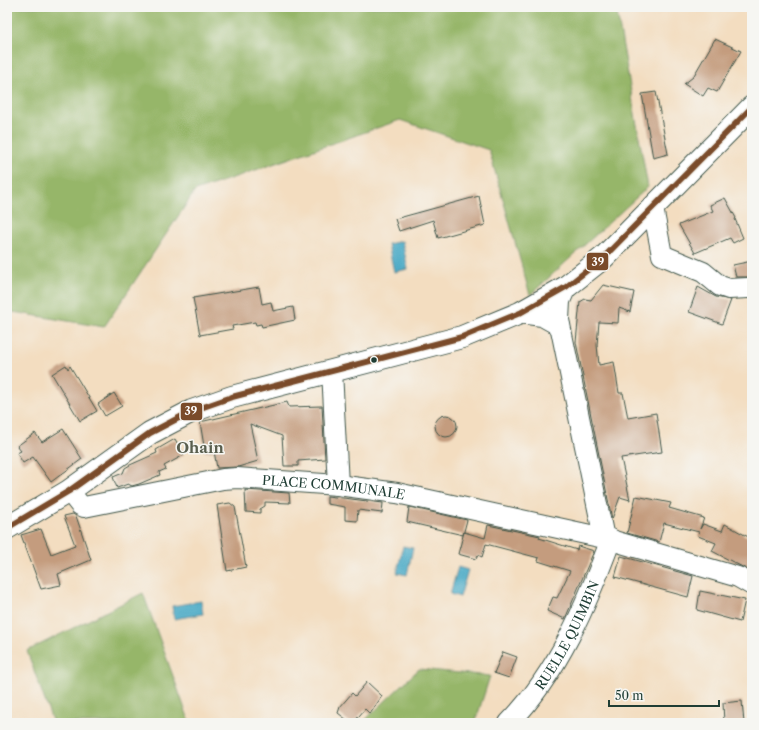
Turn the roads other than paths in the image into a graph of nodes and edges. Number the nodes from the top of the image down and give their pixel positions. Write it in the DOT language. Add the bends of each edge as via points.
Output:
graph roads {
  1 [pos="752,107"];
  2 [pos="653,208"];
  3 [pos="566,287"];
  4 [pos="748,288"];
  5 [pos="520,313"];
  6 [pos="560,326"];
  7 [pos="332,371"];
  8 [pos="338,485"];
  9 [pos="69,491"];
  10 [pos="7,528"];
  11 [pos="607,539"];
  12 [pos="752,585"];
  13 [pos="509,723"];
  1 -- 2 [label="main road"];
  2 -- 3 [label="main road" via="604,257"];
  2 -- 4 [label="street" via="662,255 703,272 720,286 729,289"];
  3 -- 5 [label="main road"];
  3 -- 6 [label="street" via="558,310"];
  5 -- 6 [label="street" via="542,316"];
  5 -- 7 [label="main road" via="462,337"];
  6 -- 11 [label="street"];
  7 -- 8 [label="street"];
  7 -- 9 [label="main road" via="211,404 174,420 129,446"];
  8 -- 9 [label="street, PLACE COMMUNALE" via="230,478 84,506 80,505"];
  8 -- 11 [label="street, PLACE COMMUNALE" via="398,493"];
  9 -- 10 [label="main road"];
  11 -- 12 [label="street, PLACE COMMUNALE" via="738,577"];
  11 -- 13 [label="street, RUELLE QUIMBIN" via="582,609 550,671 530,700"];
}
